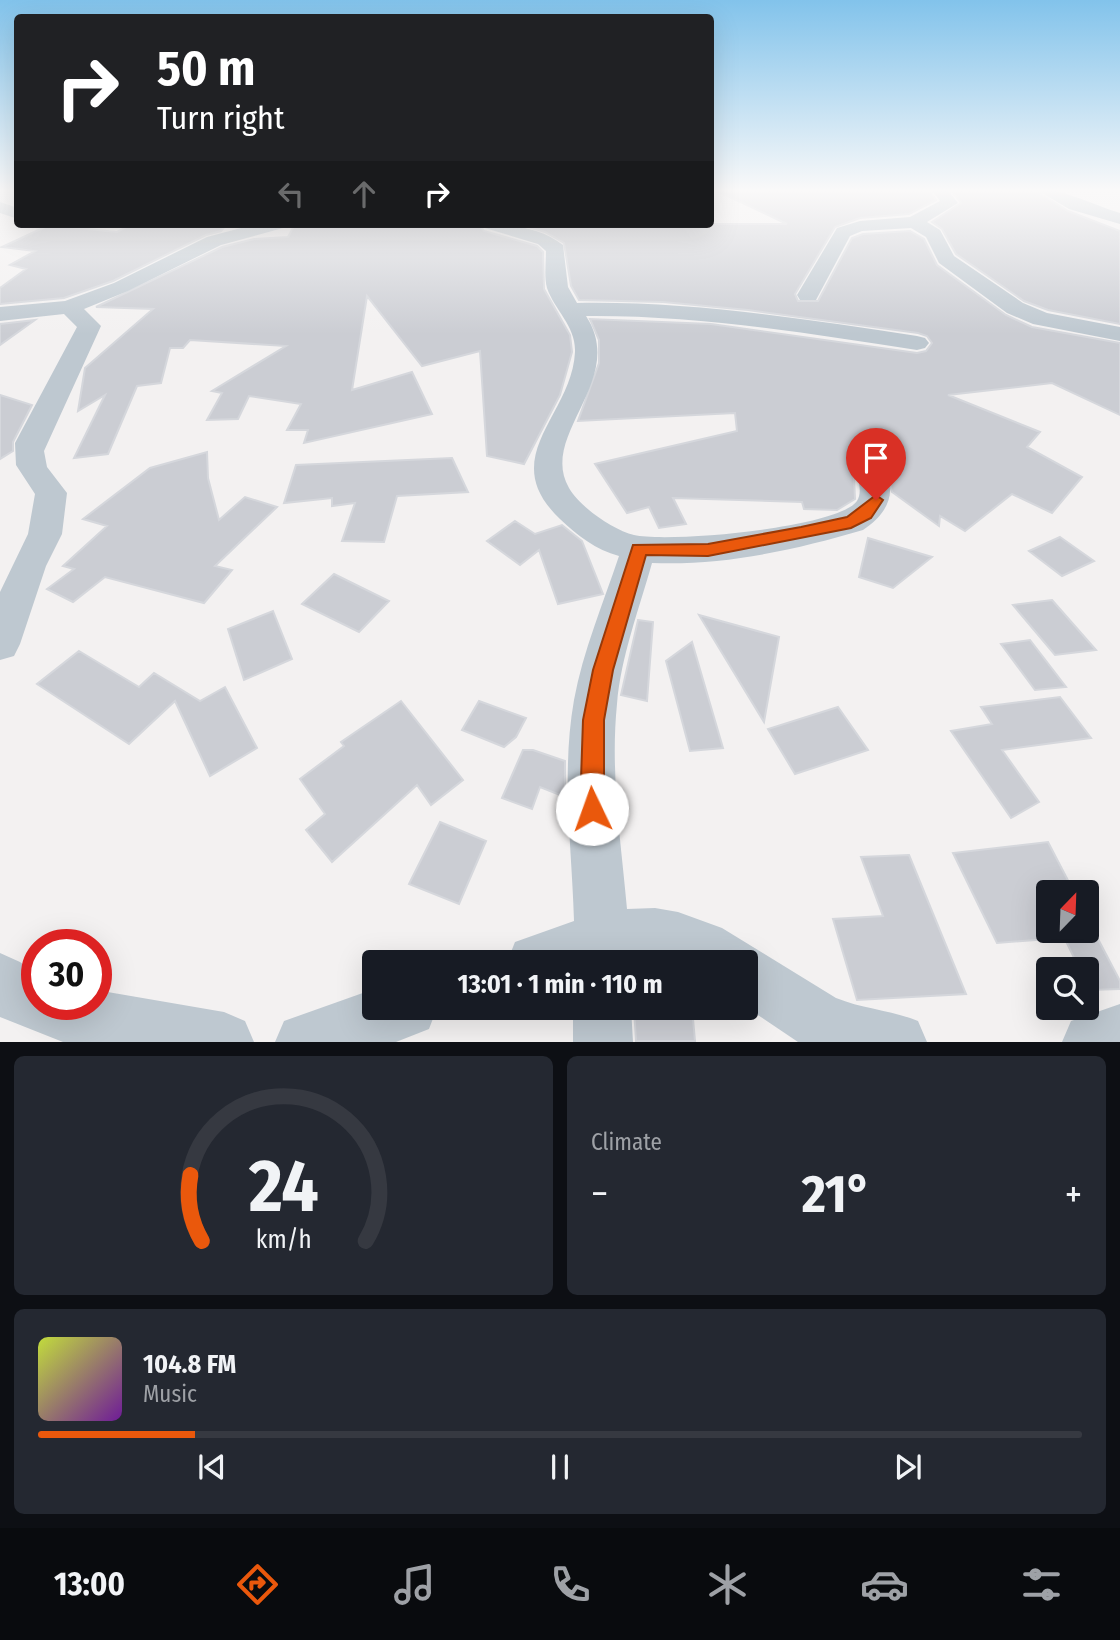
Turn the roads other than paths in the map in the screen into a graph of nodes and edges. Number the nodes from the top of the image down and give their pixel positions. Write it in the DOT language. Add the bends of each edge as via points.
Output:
graph roads {
  1 [pos="221,238"];
  2 [pos="536,238"];
  3 [pos="840,238"];
  4 [pos="936,238"];
  5 [pos="808,295"];
  6 [pos="69,307"];
  7 [pos="573,310"];
  8 [pos="0,314"];
  9 [pos="1120,334"];
  10 [pos="917,343"];
  11 [pos="872,475"];
  12 [pos="639,549"];
  13 [pos="0,644"];
  14 [pos="602,950"];
  15 [pos="605,950"];
  16 [pos="704,950"];
  17 [pos="0,982"];
  18 [pos="758,982"];
  19 [pos="371,1020"];
  20 [pos="603,1020"];
  21 [pos="1120,1034"];
  22 [pos="225,1041"];
  23 [pos="305,1041"];
  24 [pos="603,1041"];
  25 [pos="897,1041"];
  26 [pos="1092,1041"];
  1 -- 6 [label="street"];
  2 -- 7 [label="street" via="554,245 560,292"];
  3 -- 5 [label="street"];
  4 -- 9 [label="street" via="946,259 1015,308 1041,319"];
  6 -- 8 [label="street"];
  6 -- 13 [label="street" via="89,326 26,456 31,470 51,493 49,511 45,534"];
  7 -- 10 [label="street" via="740,316"];
  7 -- 12 [label="street" via="586,334 586,367 551,451 553,489 601,535"];
  11 -- 12 [label="street" via="876,500 851,522 708,550"];
  12 -- 14 [label="street" via="593,720 590,783"];
  15 -- 16 [label="street" via="648,933 681,938"];
  17 -- 22 [label="street" via="43,1009"];
  18 -- 25 [label="street" via="815,1019 852,1035"];
  19 -- 23 [label="street"];
  20 -- 24 [label="street"];
  21 -- 26 [label="street"];
}
